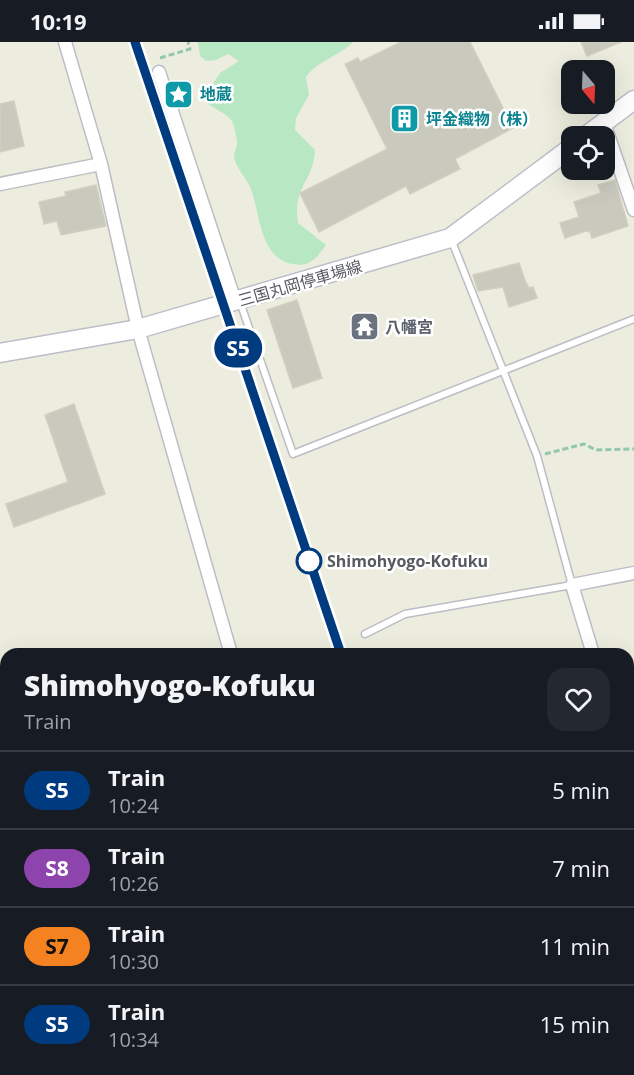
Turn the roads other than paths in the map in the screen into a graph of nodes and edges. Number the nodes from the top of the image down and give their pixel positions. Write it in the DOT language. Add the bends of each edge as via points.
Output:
graph roads {
  1 [pos="65,42"];
  2 [pos="159,72"];
  3 [pos="634,100"];
  4 [pos="604,123"];
  5 [pos="600,126"];
  6 [pos="561,155"];
  7 [pos="101,164"];
  8 [pos="0,184"];
  9 [pos="634,210"];
  10 [pos="450,238"];
  11 [pos="237,301"];
  12 [pos="634,319"];
  13 [pos="138,329"];
  14 [pos="0,354"];
  15 [pos="503,372"];
  16 [pos="634,573"];
  17 [pos="572,585"];
  18 [pos="365,634"];
  19 [pos="229,648"];
  20 [pos="591,648"];
  1 -- 7 [label="street"];
  2 -- 11 [label="street"];
  3 -- 4 [label="main road"];
  4 -- 5 [label="main road"];
  4 -- 9 [label="street"];
  6 -- 10 [label="main road, 三国丸岡停車場線"];
  7 -- 8 [label="street"];
  7 -- 13 [label="street"];
  10 -- 11 [label="main road, 三国丸岡停車場線"];
  10 -- 15 [label="lane"];
  11 -- 13 [label="main road, 三国丸岡停車場線"];
  11 -- 15 [label="lane" via="293,454"];
  12 -- 15 [label="lane"];
  13 -- 14 [label="main road, 三国丸岡停車場線"];
  13 -- 19 [label="street"];
  15 -- 17 [label="lane" via="537,456"];
  16 -- 17 [label="street"];
  17 -- 18 [label="lane" via="405,614"];
  17 -- 20 [label="street"];
}
